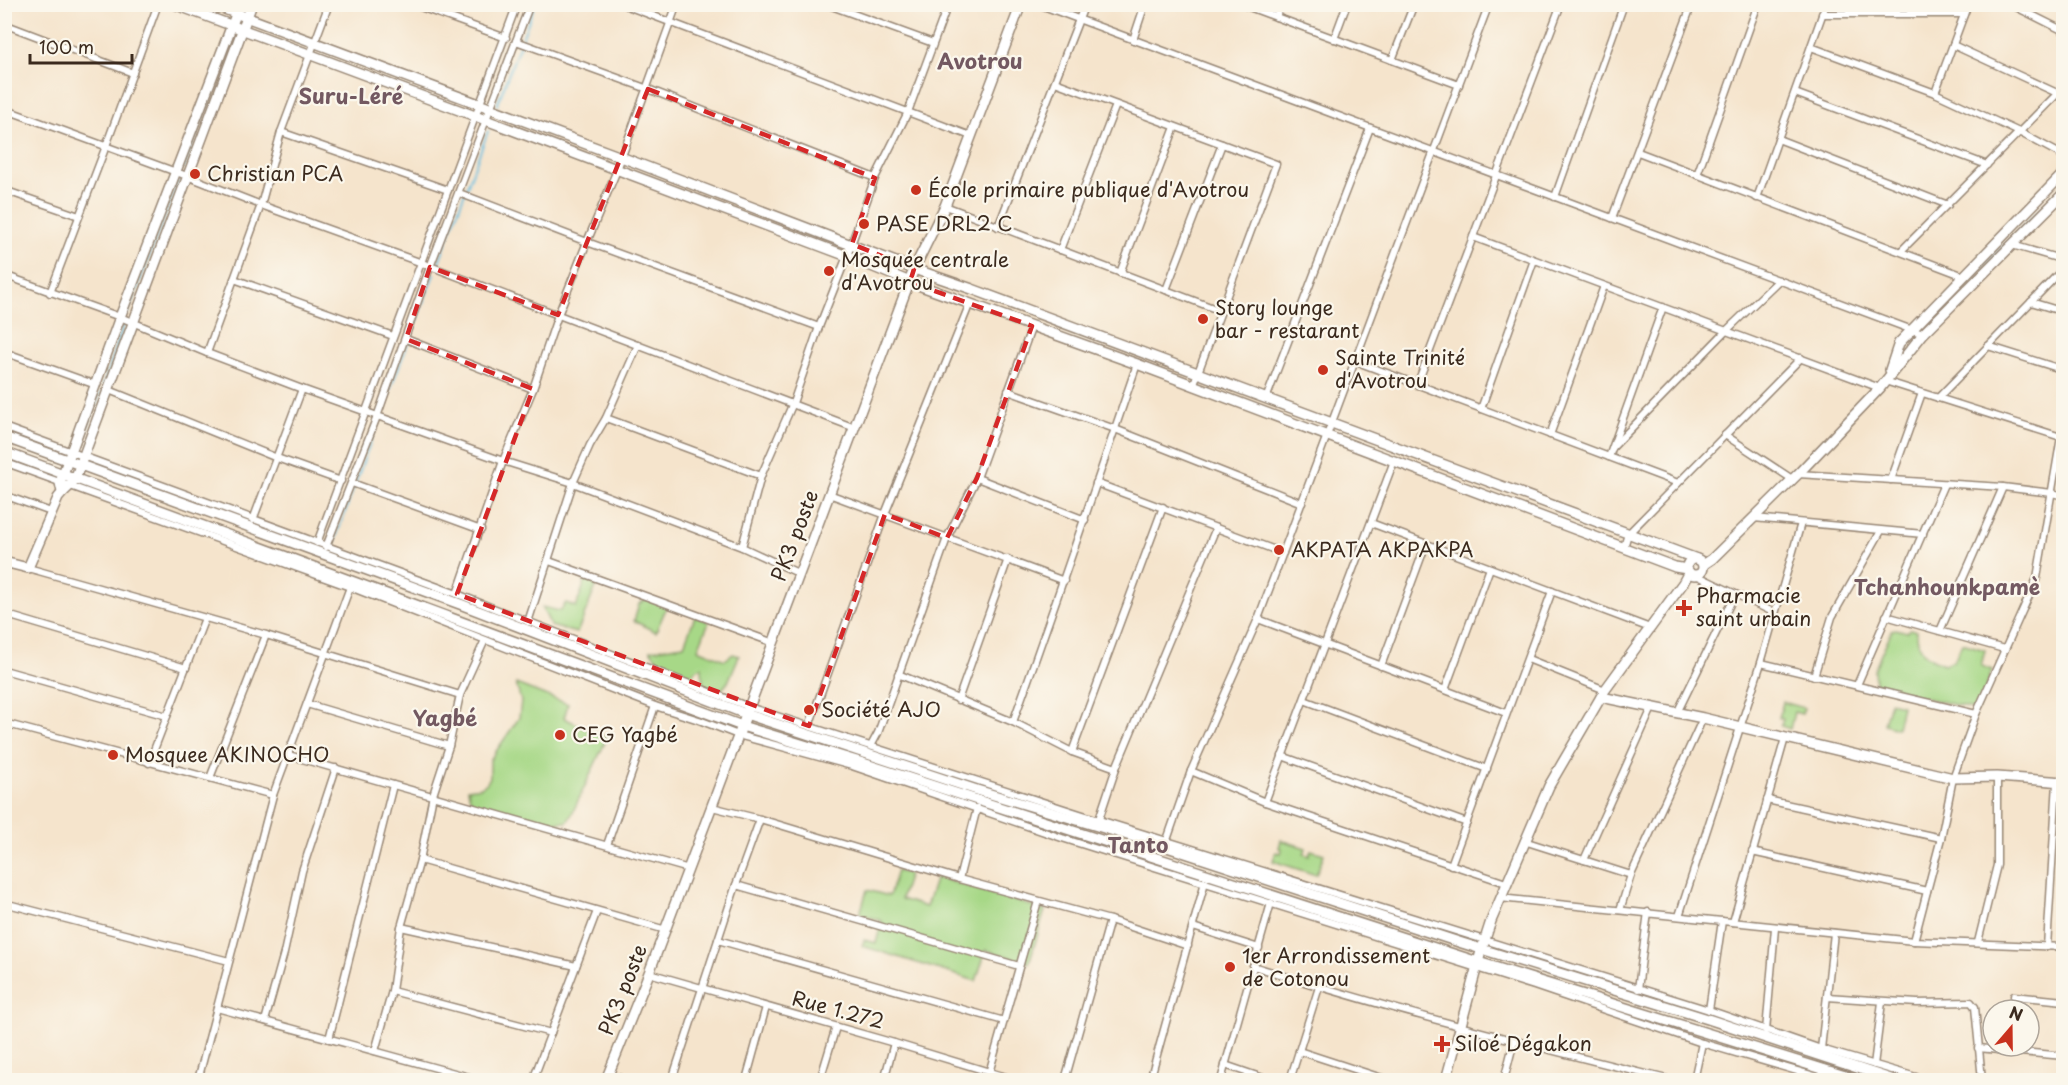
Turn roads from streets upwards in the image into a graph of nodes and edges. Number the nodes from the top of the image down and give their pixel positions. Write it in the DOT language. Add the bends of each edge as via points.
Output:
graph roads {
  1 [pos="158,4"];
  2 [pos="174,4"];
  3 [pos="211,4"];
  4 [pos="252,4"];
  5 [pos="329,4"];
  6 [pos="412,4"];
  7 [pos="517,4"];
  8 [pos="530,4"];
  9 [pos="622,4"];
  10 [pos="677,4"];
  11 [pos="826,4"];
  12 [pos="948,4"];
  13 [pos="1020,4"];
  14 [pos="1038,4"];
  15 [pos="1085,4"];
  16 [pos="1145,4"];
  17 [pos="1241,4"];
  18 [pos="1281,4"];
  19 [pos="1347,4"];
  20 [pos="1414,4"];
  21 [pos="1489,4"];
  22 [pos="1561,4"];
  23 [pos="1624,4"];
  24 [pos="1692,4"];
  25 [pos="1758,4"];
  26 [pos="1826,4"];
  27 [pos="1968,4"];
  28 [pos="2010,4"];
  29 [pos="238,9"];
  30 [pos="1822,14"];
  31 [pos="1964,14"];
  32 [pos="1276,17"];
  33 [pos="247,18"];
  34 [pos="1079,20"];
  35 [pos="671,23"];
  36 [pos="4,24"];
  37 [pos="232,26"];
  38 [pos="243,30"];
  39 [pos="2064,30"];
  40 [pos="506,38"];
  41 [pos="1133,39"];
  42 [pos="1334,39"];
  43 [pos="516,41"];
  44 [pos="313,42"];
  45 [pos="933,44"];
  46 [pos="1953,45"];
  47 [pos="1811,47"];
  48 [pos="311,56"];
  49 [pos="1392,60"];
  50 [pos="133,73"];
  51 [pos="1055,82"];
  52 [pos="1459,85"];
  53 [pos="2064,87"];
  54 [pos="648,89"];
  55 [pos="1795,93"];
  56 [pos="1935,93"];
  57 [pos="2057,93"];
  58 [pos="480,104"];
  59 [pos="1116,105"];
  60 [pos="490,108"];
  61 [pos="5,110"];
  62 [pos="908,112"];
  63 [pos="476,116"];
  64 [pos="485,120"];
  65 [pos="1175,126"];
  66 [pos="1370,128"];
  67 [pos="281,132"];
  68 [pos="2019,132"];
  69 [pos="971,136"];
  70 [pos="1778,139"];
  71 [pos="1222,144"];
  72 [pos="106,146"];
  73 [pos="1434,152"];
  74 [pos="1638,152"];
  75 [pos="2064,156"];
  76 [pos="621,157"];
  77 [pos="1987,165"];
  78 [pos="175,171"];
  79 [pos="617,171"];
  80 [pos="2064,173"];
  81 [pos="1496,175"];
  82 [pos="1697,175"];
  83 [pos="188,176"];
  84 [pos="875,178"];
  85 [pos="4,190"];
  86 [pos="448,190"];
  87 [pos="459,193"];
  88 [pos="2064,193"];
  89 [pos="1556,197"];
  90 [pos="1757,198"];
  91 [pos="261,205"];
  92 [pos="1948,205"];
  93 [pos="945,206"];
  94 [pos="79,216"];
  95 [pos="1612,218"];
  96 [pos="998,227"];
  97 [pos="1473,237"];
  98 [pos="587,242"];
  99 [pos="852,244"];
  100 [pos="2012,245"];
  101 [pos="1060,250"];
  102 [pos="1901,251"];
  103 [pos="847,256"];
  104 [pos="1534,260"];
  105 [pos="2064,260"];
  106 [pos="422,263"];
  107 [pos="430,267"];
  108 [pos="2064,268"];
  109 [pos="914,269"];
  110 [pos="1120,273"];
  111 [pos="4,275"];
  112 [pos="1964,276"];
  113 [pos="234,279"];
  114 [pos="1779,280"];
  115 [pos="910,282"];
  116 [pos="1604,285"];
  117 [pos="1166,290"];
  118 [pos="50,292"];
  119 [pos="2031,302"];
  120 [pos="970,303"];
  121 [pos="1663,307"];
  122 [pos="1221,311"];
  123 [pos="2064,312"];
  124 [pos="558,315"];
  125 [pos="120,317"];
  126 [pos="134,323"];
  127 [pos="1032,326"];
  128 [pos="819,327"];
  129 [pos="1912,330"];
  130 [pos="1726,331"];
  131 [pos="1923,334"];
  132 [pos="393,336"];
  133 [pos="406,339"];
  134 [pos="638,345"];
  135 [pos="1988,346"];
  136 [pos="4,351"];
  137 [pos="207,353"];
  138 [pos="1801,358"];
  139 [pos="1355,361"];
  140 [pos="1137,364"];
  141 [pos="2064,370"];
  142 [pos="1198,373"];
  143 [pos="1884,382"];
  144 [pos="96,385"];
  145 [pos="1417,385"];
  146 [pos="1193,386"];
  147 [pos="302,389"];
  148 [pos="533,389"];
  149 [pos="109,390"];
  150 [pos="1008,392"];
  151 [pos="1922,393"];
  152 [pos="1938,398"];
  153 [pos="1266,399"];
  154 [pos="793,403"];
  155 [pos="1481,409"];
  156 [pos="367,411"];
  157 [pos="378,414"];
  158 [pos="606,418"];
  159 [pos="1332,423"];
  160 [pos="4,428"];
  161 [pos="855,428"];
  162 [pos="1115,429"];
  163 [pos="1550,435"];
  164 [pos="1725,435"];
  165 [pos="1327,436"];
  166 [pos="4,437"];
  167 [pos="2062,437"];
  168 [pos="1613,447"];
  169 [pos="4,452"];
  170 [pos="70,457"];
  171 [pos="1609,457"];
  172 [pos="277,458"];
  173 [pos="82,461"];
  174 [pos="503,461"];
  175 [pos="1394,461"];
  176 [pos="4,462"];
  177 [pos="761,476"];
  178 [pos="1795,476"];
  179 [pos="977,478"];
  180 [pos="1891,480"];
  181 [pos="341,481"];
  182 [pos="62,483"];
  183 [pos="73,483"];
  184 [pos="352,483"];
  185 [pos="573,483"];
  186 [pos="1096,483"];
  187 [pos="1678,483"];
  188 [pos="1944,484"];
  189 [pos="2003,487"];
  190 [pos="2052,493"];
  191 [pos="829,494"];
  192 [pos="4,495"];
  193 [pos="2064,496"];
  194 [pos="1302,503"];
  195 [pos="1162,507"];
  196 [pos="51,512"];
  197 [pos="885,514"];
  198 [pos="1754,518"];
  199 [pos="254,520"];
  200 [pos="1085,520"];
  201 [pos="1371,523"];
  202 [pos="1801,523"];
  203 [pos="1216,528"];
  204 [pos="481,530"];
  205 [pos="1881,531"];
  206 [pos="1628,534"];
  207 [pos="1923,534"];
  208 [pos="947,538"];
  209 [pos="317,543"];
  210 [pos="1426,544"];
  211 [pos="326,547"];
  212 [pos="742,547"];
  213 [pos="1624,548"];
  214 [pos="1283,553"];
  215 [pos="1008,559"];
  216 [pos="549,561"];
  217 [pos="4,562"];
  218 [pos="1700,562"];
  219 [pos="28,568"];
  220 [pos="1490,568"];
  221 [pos="1691,572"];
  222 [pos="800,574"];
  223 [pos="1064,581"];
  224 [pos="350,587"];
  225 [pos="1552,591"];
  226 [pos="457,594"];
  227 [pos="1735,594"];
  228 [pos="1775,613"];
  229 [pos="4,614"];
  230 [pos="1886,616"];
  231 [pos="205,618"];
  232 [pos="1258,619"];
  233 [pos="528,622"];
  234 [pos="1650,628"];
  235 [pos="1940,631"];
  236 [pos="266,635"];
  237 [pos="486,639"];
  238 [pos="774,643"];
  239 [pos="1325,645"];
  240 [pos="2004,649"];
  241 [pos="326,653"];
  242 [pos="1528,659"];
  243 [pos="1761,663"];
  244 [pos="1381,666"];
  245 [pos="186,668"];
  246 [pos="4,670"];
  247 [pos="898,674"];
  248 [pos="1814,676"];
  249 [pos="1857,685"];
  250 [pos="1445,690"];
  251 [pos="1603,693"];
  252 [pos="460,695"];
  253 [pos="958,700"];
  254 [pos="1304,700"];
  255 [pos="307,704"];
  256 [pos="655,706"];
  257 [pos="1652,708"];
  258 [pos="747,711"];
  259 [pos="1506,713"];
  260 [pos="1677,713"];
  261 [pos="1976,714"];
  262 [pos="167,716"];
  263 [pos="1702,718"];
  264 [pos="1013,722"];
  265 [pos="4,723"];
  266 [pos="809,726"];
  267 [pos="1740,727"];
  268 [pos="740,730"];
  269 [pos="1785,738"];
  270 [pos="449,746"];
  271 [pos="871,746"];
  272 [pos="1072,752"];
  273 [pos="288,756"];
  274 [pos="1282,756"];
  275 [pos="149,763"];
  276 [pos="336,768"];
  277 [pos="1116,768"];
  278 [pos="1487,769"];
  279 [pos="1191,771"];
  280 [pos="1997,777"];
  281 [pos="210,778"];
  282 [pos="1953,778"];
  283 [pos="2060,782"];
  284 [pos="393,785"];
  285 [pos="273,795"];
  286 [pos="433,795"];
  287 [pos="1767,800"];
  288 [pos="1265,802"];
  289 [pos="712,807"];
  290 [pos="977,808"];
  291 [pos="760,819"];
  292 [pos="1099,819"];
  293 [pos="1467,823"];
  294 [pos="1941,838"];
  295 [pos="1167,840"];
  296 [pos="1524,841"];
  297 [pos="607,845"];
  298 [pos="1752,852"];
  299 [pos="420,860"];
  300 [pos="1584,860"];
  301 [pos="1451,865"];
  302 [pos="689,869"];
  303 [pos="1631,876"];
  304 [pos="960,879"];
  305 [pos="1205,882"];
  306 [pos="1506,883"];
  307 [pos="736,885"];
  308 [pos="1927,891"];
  309 [pos="1500,898"];
  310 [pos="1038,901"];
  311 [pos="4,903"];
  312 [pos="1271,903"];
  313 [pos="1620,910"];
  314 [pos="597,911"];
  315 [pos="1648,912"];
  316 [pos="1679,916"];
  317 [pos="1110,920"];
  318 [pos="1722,921"];
  319 [pos="1733,922"];
  320 [pos="401,927"];
  321 [pos="1193,927"];
  322 [pos="1775,928"];
  323 [pos="666,930"];
  324 [pos="1834,933"];
  325 [pos="718,940"];
  326 [pos="1914,941"];
  327 [pos="1978,942"];
  328 [pos="1483,945"];
  329 [pos="1188,946"];
  330 [pos="2047,947"];
  331 [pos="2064,947"];
  332 [pos="1259,948"];
  333 [pos="230,962"];
  334 [pos="1477,965"];
  335 [pos="576,966"];
  336 [pos="1019,966"];
  337 [pos="1253,966"];
  338 [pos="650,974"];
  339 [pos="1319,987"];
  340 [pos="702,989"];
  341 [pos="1638,989"];
  342 [pos="392,991"];
  343 [pos="2014,996"];
  344 [pos="1827,997"];
  345 [pos="2064,1001"];
  346 [pos="1882,1002"];
  347 [pos="766,1007"];
  348 [pos="217,1008"];
  349 [pos="1709,1010"];
  350 [pos="1004,1020"];
  351 [pos="265,1021"];
  352 [pos="836,1027"];
  353 [pos="1461,1027"];
  354 [pos="1766,1030"];
  355 [pos="551,1033"];
  356 [pos="329,1039"];
  357 [pos="1514,1041"];
  358 [pos="894,1043"];
  359 [pos="1702,1043"];
  360 [pos="1978,1048"];
  361 [pos="1821,1049"];
  362 [pos="375,1051"];
  363 [pos="1299,1052"];
  364 [pos="2064,1056"];
  365 [pos="1225,1065"];
  366 [pos="1874,1065"];
  367 [pos="443,1070"];
  368 [pos="989,1073"];
  369 [pos="607,1078"];
  370 [pos="198,1080"];
  371 [pos="441,1080"];
  372 [pos="480,1080"];
  373 [pos="534,1080"];
  374 [pos="628,1080"];
  375 [pos="672,1080"];
  376 [pos="746,1080"];
  377 [pos="820,1080"];
  378 [pos="884,1080"];
  379 [pos="1016,1080"];
  380 [pos="1065,1080"];
  381 [pos="1150,1080"];
  382 [pos="1221,1080"];
  383 [pos="1269,1080"];
  384 [pos="1290,1080"];
  385 [pos="1388,1080"];
  386 [pos="1446,1080"];
  387 [pos="1504,1080"];
  388 [pos="1671,1080"];
  389 [pos="1694,1080"];
  390 [pos="1828,1080"];
  391 [pos="1858,1080"];
  392 [pos="1894,1080"];
  393 [pos="1926,1080"];
  394 [pos="1982,1080"];
  1 -- 50 [label="street"];
  2 -- 37 [label="street"];
  3 -- 29 [label="street"];
  4 -- 33 [label="street"];
  5 -- 44 [label="street"];
  6 -- 40 [label="street"];
  7 -- 40 [label="street"];
  8 -- 43 [label="street"];
  9 -- 35 [label="street"];
  10 -- 35 [label="street"];
  11 -- 45 [label="street"];
  12 -- 45 [label="street"];
  13 -- 69 [label="street, PK3 poste"];
  14 -- 34 [label="street"];
  15 -- 34 [label="street"];
  16 -- 41 [label="street"];
  17 -- 32 [label="street"];
  18 -- 32 [label="street"];
  19 -- 42 [label="street"];
  20 -- 49 [label="street"];
  21 -- 52 [label="street"];
  22 -- 81 [label="street"];
  23 -- 89 [label="street"];
  24 -- 74 [label="street"];
  25 -- 82 [label="street"];
  26 -- 30 [label="street"];
  27 -- 31 [label="street"];
  28 -- 39 [label="street"];
  29 -- 33 [label="street"];
  29 -- 37 [label="street"];
  30 -- 31 [label="street"];
  30 -- 47 [label="street"];
  31 -- 46 [label="street"];
  32 -- 42 [label="street"];
  33 -- 38 [label="street"];
  33 -- 44 [label="street"];
  34 -- 41 [label="street"];
  34 -- 51 [label="street"];
  35 -- 54 [label="street"];
  35 -- 62 [label="street"];
  36 -- 50 [label="street"];
  37 -- 38 [label="street"];
  37 -- 78 [label="street"];
  38 -- 48 [label="street"];
  38 -- 83 [label="street"];
  40 -- 58 [label="street"];
  41 -- 66 [label="street"];
  42 -- 49 [label="street"];
  43 -- 54 [label="street"];
  43 -- 60 [label="street"];
  44 -- 48 [label="street"];
  44 -- 58 [label="street"];
  45 -- 62 [label="street"];
  46 -- 56 [label="street"];
  46 -- 57 [label="street"];
  47 -- 55 [label="street"];
  47 -- 56 [label="street"];
  48 -- 63 [label="street"];
  48 -- 67 [label="street"];
  49 -- 52 [label="street"];
  50 -- 72 [label="street"];
  51 -- 59 [label="street"];
  51 -- 96 [label="street"];
  52 -- 73 [label="street"];
  53 -- 57 [label="street"];
  54 -- 76 [label="street"];
  54 -- 84 [label="street"];
  55 -- 70 [label="street"];
  55 -- 77 [label="street"];
  56 -- 68 [label="street"];
  57 -- 68 [label="street"];
  58 -- 60 [label="street"];
  58 -- 63 [label="street"];
  59 -- 65 [label="street"];
  59 -- 101 [label="street"];
  60 -- 64 [label="street"];
  60 -- 76 [label="street"];
  61 -- 72 [label="street"];
  62 -- 69 [label="street"];
  62 -- 84 [label="street"];
  63 -- 64 [label="street"];
  63 -- 86 [label="street"];
  64 -- 79 [label="street"];
  64 -- 87 [label="street"];
  65 -- 71 [label="street"];
  65 -- 110 [label="street"];
  66 -- 73 [label="street"];
  66 -- 153 [label="street"];
  67 -- 86 [label="street"];
  67 -- 91 [label="street"];
  68 -- 75 [label="street"];
  68 -- 77 [label="street"];
  69 -- 93 [label="street, PK3 poste"];
  70 -- 90 [label="street"];
  70 -- 92 [label="street"];
  71 -- 117 [label="street"];
  71 -- 122 [label="street" via="1276,164"];
  72 -- 78 [label="street"];
  72 -- 94 [label="street"];
  73 -- 81 [label="street"];
  73 -- 139 [label="street"];
  74 -- 82 [label="street"];
  74 -- 95 [label="street"];
  76 -- 79 [label="street"];
  76 -- 99 [label="street"];
  77 -- 92 [label="street"];
  78 -- 83 [label="street"];
  78 -- 125 [label="street"];
  79 -- 98 [label="street"];
  79 -- 103 [label="street"];
  80 -- 112 [label="street"];
  81 -- 89 [label="street"];
  81 -- 97 [label="street"];
  82 -- 90 [label="street"];
  83 -- 91 [label="street"];
  83 -- 126 [label="street"];
  84 -- 99 [label="street"];
  85 -- 94 [label="street"];
  86 -- 106 [label="street"];
  87 -- 98 [label="street"];
  87 -- 107 [label="street"];
  88 -- 100 [label="street"];
  89 -- 95 [label="street"];
  90 -- 102 [label="street"];
  91 -- 106 [label="street"];
  91 -- 113 [label="street"];
  92 -- 102 [label="street"];
  93 -- 96 [label="street"];
  93 -- 109 [label="street, PK3 poste"];
  94 -- 118 [label="street"];
  95 -- 114 [label="street"];
  96 -- 101 [label="street"];
  97 -- 104 [label="street"];
  97 -- 145 [label="street"];
  98 -- 124 [label="street"];
  98 -- 128 [label="street"];
  99 -- 103 [label="street"];
  99 -- 109 [label="street"];
  100 -- 105 [label="street"];
  100 -- 131 [label="street"];
  101 -- 110 [label="street"];
  102 -- 112 [label="street"];
  103 -- 115 [label="street"];
  103 -- 128 [label="street"];
  104 -- 116 [label="street"];
  104 -- 155 [label="street"];
  106 -- 107 [label="street"];
  106 -- 132 [label="street"];
  107 -- 124 [label="street"];
  107 -- 133 [label="street"];
  108 -- 119 [label="street"];
  109 -- 115 [label="street, PK3 poste"];
  109 -- 142 [label="street"];
  110 -- 117 [label="street"];
  111 -- 118 [label="street"];
  112 -- 129 [label="street"];
  113 -- 132 [label="street"];
  113 -- 137 [label="street"];
  114 -- 129 [label="street"];
  114 -- 130 [label="street"];
  115 -- 120 [label="street"];
  115 -- 161 [label="street, PK3 poste"];
  116 -- 121 [label="street"];
  116 -- 163 [label="street"];
  117 -- 122 [label="street"];
  118 -- 125 [label="street"];
  119 -- 123 [label="street"];
  119 -- 135 [label="street"];
  120 -- 127 [label="street"];
  120 -- 197 [label="street"];
  121 -- 130 [label="street"];
  121 -- 168 [label="street"];
  122 -- 142 [label="street"];
  124 -- 134 [label="street"];
  124 -- 148 [label="street"];
  125 -- 126 [label="street"];
  125 -- 144 [label="street"];
  126 -- 137 [label="street"];
  126 -- 149 [label="street"];
  127 -- 140 [label="street"];
  127 -- 150 [label="street"];
  128 -- 154 [label="street"];
  129 -- 131 [label="street"];
  129 -- 143 [label="street" via="1899,343"];
  130 -- 138 [label="street"];
  130 -- 168 [label="street"];
  131 -- 143 [label="street"];
  132 -- 156 [label="street"];
  133 -- 148 [label="street"];
  133 -- 157 [label="street"];
  134 -- 154 [label="street"];
  134 -- 158 [label="street"];
  135 -- 141 [label="street"];
  135 -- 152 [label="street"];
  136 -- 144 [label="street"];
  137 -- 147 [label="street"];
  138 -- 143 [label="street"];
  138 -- 164 [label="street"];
  139 -- 145 [label="street"];
  139 -- 159 [label="street"];
  140 -- 146 [label="street"];
  140 -- 162 [label="street"];
  142 -- 146 [label="street"];
  142 -- 153 [label="street"];
  143 -- 151 [label="street"];
  143 -- 178 [label="street"];
  144 -- 170 [label="street"];
  145 -- 155 [label="street"];
  146 -- 165 [label="street"];
  147 -- 156 [label="street"];
  147 -- 172 [label="street"];
  148 -- 174 [label="street"];
  149 -- 172 [label="street"];
  149 -- 173 [label="street"];
  150 -- 162 [label="street"];
  150 -- 179 [label="street"];
  151 -- 152 [label="street"];
  151 -- 180 [label="street"];
  152 -- 167 [label="street"];
  153 -- 159 [label="street"];
  154 -- 161 [label="street"];
  154 -- 177 [label="street"];
  155 -- 163 [label="street"];
  156 -- 157 [label="street"];
  156 -- 181 [label="street"];
  157 -- 174 [label="street"];
  157 -- 184 [label="street"];
  158 -- 177 [label="street"];
  158 -- 185 [label="street"];
  159 -- 165 [label="street"];
  159 -- 206 [label="street"];
  160 -- 170 [label="street"];
  161 -- 191 [label="street, PK3 poste"];
  162 -- 186 [label="street"];
  162 -- 194 [label="street"];
  163 -- 171 [label="street"];
  164 -- 178 [label="street"];
  164 -- 187 [label="street"];
  165 -- 175 [label="street"];
  165 -- 194 [label="street"];
  166 -- 170 [label="street"];
  167 -- 190 [label="street"];
  168 -- 171 [label="street"];
  169 -- 182 [label="street"];
  170 -- 173 [label="street"];
  170 -- 182 [label="street"];
  171 -- 187 [label="street"];
  172 -- 181 [label="street"];
  172 -- 199 [label="street"];
  173 -- 183 [label="street"];
  173 -- 199 [label="street"];
  173 -- 258 [label="street"];
  174 -- 185 [label="street"];
  174 -- 204 [label="street"];
  175 -- 201 [label="street"];
  175 -- 213 [label="street"];
  176 -- 182 [label="street"];
  177 -- 212 [label="street"];
  178 -- 180 [label="street"];
  178 -- 198 [label="street"];
  179 -- 200 [label="street"];
  179 -- 208 [label="street"];
  180 -- 188 [label="street"];
  181 -- 209 [label="street"];
  182 -- 183 [label="street"];
  182 -- 183 [label="street"];
  182 -- 196 [label="street"];
  183 -- 224 [label="street"];
  183 -- 268 [label="street"];
  184 -- 204 [label="street"];
  184 -- 211 [label="street"];
  185 -- 212 [label="street"];
  185 -- 216 [label="street"];
  186 -- 195 [label="street"];
  186 -- 200 [label="street"];
  187 -- 206 [label="street"];
  188 -- 189 [label="street"];
  188 -- 207 [label="street"];
  189 -- 190 [label="street"];
  189 -- 235 [label="street"];
  190 -- 193 [label="street"];
  190 -- 240 [label="street" via="2037,578"];
  191 -- 197 [label="street"];
  191 -- 222 [label="street, PK3 poste"];
  192 -- 196 [label="street"];
  194 -- 214 [label="street"];
  195 -- 203 [label="street"];
  195 -- 272 [label="street"];
  196 -- 219 [label="street"];
  197 -- 208 [label="street"];
  197 -- 266 [label="street"];
  198 -- 202 [label="street"];
  198 -- 218 [label="street" via="1712,559"];
  199 -- 209 [label="street"];
  200 -- 223 [label="street"];
  201 -- 210 [label="street"];
  201 -- 239 [label="street"];
  202 -- 205 [label="street"];
  202 -- 228 [label="street"];
  203 -- 214 [label="street"];
  203 -- 277 [label="street"];
  204 -- 226 [label="street"];
  205 -- 207 [label="street"];
  205 -- 248 [label="street" via="1832,616"];
  206 -- 213 [label="street"];
  206 -- 218 [label="street"];
  207 -- 230 [label="street"];
  208 -- 215 [label="street"];
  208 -- 247 [label="street"];
  209 -- 211 [label="street"];
  210 -- 220 [label="street"];
  210 -- 244 [label="street"];
  211 -- 226 [label="street"];
  212 -- 222 [label="street"];
  213 -- 221 [label="street"];
  214 -- 232 [label="street"];
  215 -- 223 [label="street"];
  215 -- 253 [label="street"];
  216 -- 233 [label="street"];
  216 -- 238 [label="street"];
  217 -- 219 [label="street"];
  218 -- 221 [label="street" via="1689,562"];
  219 -- 231 [label="street"];
  220 -- 225 [label="street"];
  220 -- 250 [label="street"];
  221 -- 227 [label="street"];
  221 -- 234 [label="street"];
  222 -- 238 [label="street, PK3 poste"];
  223 -- 264 [label="street"];
  224 -- 237 [label="street"];
  224 -- 241 [label="street"];
  225 -- 234 [label="street"];
  225 -- 242 [label="street"];
  226 -- 233 [label="street"];
  227 -- 228 [label="street"];
  227 -- 260 [label="street"];
  228 -- 243 [label="street"];
  229 -- 245 [label="street"];
  230 -- 235 [label="street"];
  230 -- 249 [label="street"];
  231 -- 236 [label="street"];
  231 -- 245 [label="street"];
  232 -- 239 [label="street"];
  232 -- 279 [label="street"];
  233 -- 258 [label="street"];
  234 -- 251 [label="street"];
  235 -- 240 [label="street"];
  236 -- 241 [label="street"];
  236 -- 281 [label="street"];
  237 -- 252 [label="street"];
  237 -- 256 [label="street"];
  238 -- 258 [label="street, PK3 poste"];
  239 -- 244 [label="street"];
  239 -- 254 [label="street"];
  240 -- 261 [label="street"];
  241 -- 252 [label="street"];
  241 -- 255 [label="street"];
  242 -- 251 [label="street"];
  242 -- 259 [label="street"];
  243 -- 248 [label="street"];
  243 -- 267 [label="street"];
  244 -- 250 [label="street"];
  245 -- 262 [label="street"];
  246 -- 262 [label="street"];
  247 -- 253 [label="street"];
  247 -- 271 [label="street"];
  248 -- 249 [label="street"];
  249 -- 261 [label="street"];
  250 -- 259 [label="street"];
  251 -- 257 [label="street"];
  251 -- 296 [label="street" via="1549,786"];
  252 -- 270 [label="street"];
  253 -- 264 [label="street"];
  254 -- 274 [label="street"];
  254 -- 278 [label="street"];
  255 -- 270 [label="street"];
  255 -- 273 [label="street"];
  256 -- 268 [label="street"];
  256 -- 297 [label="street"];
  257 -- 260 [label="street"];
  257 -- 300 [label="street"];
  258 -- 266 [label="street"];
  258 -- 268 [label="street, PK3 poste"];
  258 -- 328 [label="street" via="976,790"];
  259 -- 278 [label="street"];
  260 -- 263 [label="street"];
  261 -- 282 [label="street"];
  262 -- 275 [label="street"];
  263 -- 267 [label="street"];
  263 -- 303 [label="street"];
  264 -- 272 [label="street"];
  265 -- 275 [label="street"];
  266 -- 271 [label="street"];
  267 -- 269 [label="street"];
  267 -- 316 [label="street"];
  268 -- 289 [label="street, PK3 poste"];
  268 -- 290 [label="street"];
  268 -- 334 [label="street" via="860,762"];
  269 -- 282 [label="street"];
  269 -- 287 [label="street"];
  270 -- 286 [label="street"];
  271 -- 292 [label="street"];
  272 -- 277 [label="street"];
  273 -- 276 [label="street"];
  273 -- 285 [label="street"];
  274 -- 288 [label="street"];
  274 -- 293 [label="street"];
  275 -- 281 [label="street"];
  276 -- 284 [label="street"];
  276 -- 351 [label="street" via="302,871"];
  277 -- 292 [label="street"];
  278 -- 293 [label="street"];
  279 -- 288 [label="street"];
  279 -- 295 [label="street"];
  280 -- 282 [label="street"];
  280 -- 283 [label="street"];
  280 -- 327 [label="street" via="1997,865"];
  281 -- 285 [label="street"];
  282 -- 294 [label="street"];
  283 -- 330 [label="street"];
  284 -- 286 [label="street"];
  284 -- 356 [label="street"];
  285 -- 333 [label="street"];
  286 -- 297 [label="street"];
  286 -- 299 [label="street"];
  287 -- 294 [label="street"];
  287 -- 298 [label="street"];
  288 -- 301 [label="street"];
  289 -- 291 [label="street"];
  289 -- 302 [label="street, PK3 poste"];
  290 -- 304 [label="street"];
  290 -- 305 [label="street"];
  291 -- 304 [label="street"];
  291 -- 307 [label="street"];
  292 -- 295 [label="street"];
  293 -- 301 [label="street"];
  294 -- 308 [label="street"];
  295 -- 328 [label="street"];
  296 -- 300 [label="street"];
  296 -- 306 [label="street"];
  297 -- 302 [label="street"];
  298 -- 308 [label="street"];
  298 -- 319 [label="street"];
  299 -- 314 [label="street"];
  299 -- 320 [label="street"];
  300 -- 303 [label="street"];
  301 -- 306 [label="street"];
  302 -- 323 [label="street, PK3 poste"];
  303 -- 313 [label="street"];
  304 -- 310 [label="street"];
  305 -- 312 [label="street"];
  305 -- 321 [label="street"];
  306 -- 309 [label="street"];
  307 -- 325 [label="street"];
  307 -- 336 [label="street"];
  308 -- 326 [label="street"];
  309 -- 313 [label="street"];
  309 -- 328 [label="street"];
  310 -- 317 [label="street"];
  310 -- 336 [label="street"];
  311 -- 333 [label="street"];
  312 -- 332 [label="street"];
  312 -- 334 [label="street"];
  313 -- 315 [label="street"];
  314 -- 323 [label="street"];
  314 -- 335 [label="street"];
  315 -- 316 [label="street"];
  315 -- 341 [label="street"];
  316 -- 318 [label="street"];
  317 -- 329 [label="street"];
  317 -- 380 [label="street"];
  318 -- 319 [label="street"];
  318 -- 349 [label="street"];
  319 -- 322 [label="street"];
  320 -- 335 [label="street"];
  320 -- 342 [label="street"];
  321 -- 329 [label="street"];
  321 -- 332 [label="street"];
  322 -- 324 [label="street"];
  322 -- 354 [label="street"];
  323 -- 338 [label="street, PK3 poste"];
  324 -- 326 [label="street"];
  324 -- 344 [label="street"];
  325 -- 340 [label="street"];
  325 -- 350 [label="street"];
  326 -- 327 [label="street"];
  327 -- 330 [label="street"];
  328 -- 334 [label="street"];
  328 -- 341 [label="street"];
  328 -- 392 [label="street"];
  329 -- 381 [label="street"];
  330 -- 331 [label="street"];
  332 -- 337 [label="street"];
  333 -- 348 [label="street"];
  334 -- 353 [label="street"];
  334 -- 359 [label="street"];
  334 -- 391 [label="street"];
  335 -- 355 [label="street"];
  336 -- 350 [label="street"];
  337 -- 339 [label="street"];
  337 -- 365 [label="street"];
  338 -- 340 [label="street, Rue 1.272"];
  338 -- 369 [label="street, PK3 poste"];
  339 -- 353 [label="street"];
  339 -- 363 [label="street"];
  340 -- 347 [label="street, Rue 1.272"];
  340 -- 375 [label="street"];
  341 -- 349 [label="street"];
  342 -- 355 [label="street"];
  342 -- 362 [label="street"];
  343 -- 345 [label="street"];
  344 -- 346 [label="street"];
  344 -- 361 [label="street"];
  346 -- 360 [label="street" via="1971,1002 1975,1007"];
  346 -- 366 [label="street"];
  347 -- 352 [label="street, Rue 1.272"];
  347 -- 376 [label="street"];
  348 -- 351 [label="street"];
  348 -- 370 [label="street"];
  349 -- 354 [label="street"];
  350 -- 368 [label="street"];
  351 -- 356 [label="street"];
  352 -- 358 [label="street, Rue 1.272"];
  352 -- 377 [label="street"];
  353 -- 357 [label="street"];
  353 -- 386 [label="street"];
  354 -- 361 [label="street"];
  355 -- 373 [label="street"];
  356 -- 362 [label="street"];
  357 -- 387 [label="street"];
  357 -- 388 [label="street"];
  358 -- 368 [label="street, Rue 1.272"];
  358 -- 378 [label="street"];
  359 -- 389 [label="street"];
  359 -- 390 [label="street"];
  360 -- 364 [label="street"];
  360 -- 394 [label="street"];
  361 -- 366 [label="street"];
  362 -- 367 [label="street"];
  363 -- 384 [label="street"];
  363 -- 385 [label="street"];
  365 -- 382 [label="street"];
  365 -- 383 [label="street"];
  366 -- 393 [label="street"];
  367 -- 371 [label="street"];
  367 -- 372 [label="street"];
  368 -- 379 [label="street, Rue 1.272"];
  369 -- 374 [label="street"];
}
